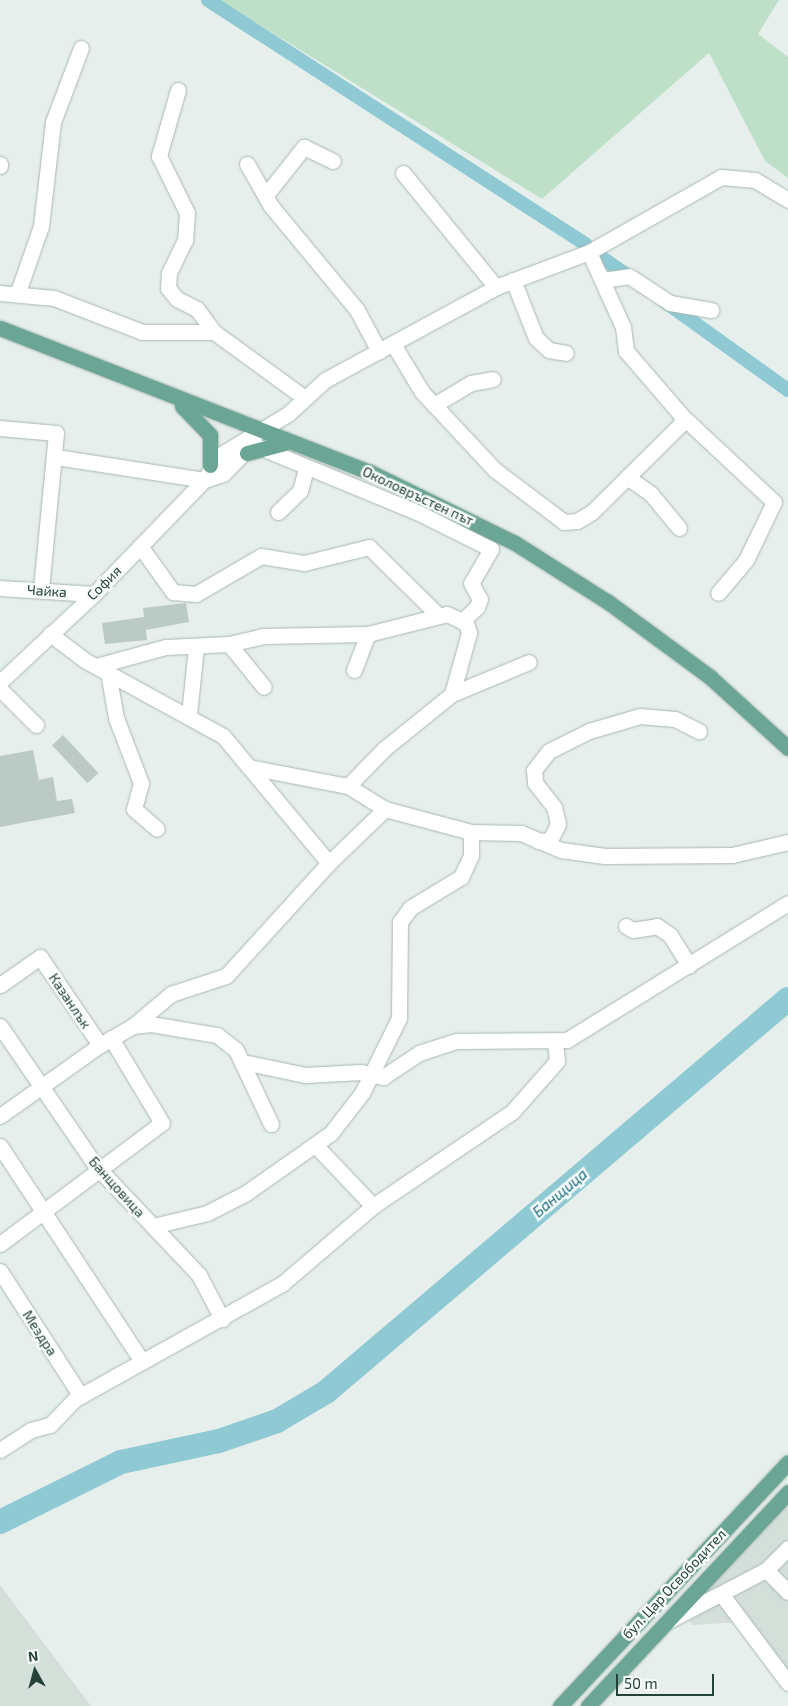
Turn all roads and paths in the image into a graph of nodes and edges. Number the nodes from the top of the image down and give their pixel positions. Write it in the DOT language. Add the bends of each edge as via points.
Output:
graph roads {
  1 [pos="80,48"];
  2 [pos="178,90"];
  3 [pos="333,161"];
  4 [pos="247,164"];
  5 [pos="403,173"];
  6 [pos="265,196"];
  7 [pos="788,200"];
  8 [pos="590,252"];
  9 [pos="615,278"];
  10 [pos="513,280"];
  11 [pos="496,287"];
  12 [pos="18,292"];
  13 [pos="0,293"];
  14 [pos="711,310"];
  15 [pos="4,330"];
  16 [pos="214,332"];
  17 [pos="393,344"];
  18 [pos="379,351"];
  19 [pos="566,353"];
  20 [pos="493,380"];
  21 [pos="173,398"];
  22 [pos="305,398"];
  23 [pos="434,404"];
  24 [pos="682,416"];
  25 [pos="0,428"];
  26 [pos="257,431"];
  27 [pos="290,442"];
  28 [pos="253,450"];
  29 [pos="56,457"];
  30 [pos="210,465"];
  31 [pos="306,468"];
  32 [pos="627,478"];
  33 [pos="204,480"];
  34 [pos="278,512"];
  35 [pos="679,528"];
  36 [pos="140,546"];
  37 [pos="0,588"];
  38 [pos="41,590"];
  39 [pos="718,593"];
  40 [pos="94,594"];
  41 [pos="437,614"];
  42 [pos="462,621"];
  43 [pos="50,634"];
  44 [pos="368,634"];
  45 [pos="229,644"];
  46 [pos="196,647"];
  47 [pos="529,662"];
  48 [pos="102,669"];
  49 [pos="354,670"];
  50 [pos="0,682"];
  51 [pos="264,687"];
  52 [pos="0,689"];
  53 [pos="452,694"];
  54 [pos="189,714"];
  55 [pos="36,725"];
  56 [pos="699,731"];
  57 [pos="788,748"];
  58 [pos="249,767"];
  59 [pos="348,786"];
  60 [pos="385,809"];
  61 [pos="157,829"];
  62 [pos="471,832"];
  63 [pos="538,841"];
  64 [pos="788,842"];
  65 [pos="329,863"];
  66 [pos="788,903"];
  67 [pos="626,926"];
  68 [pos="689,964"];
  69 [pos="0,985"];
  70 [pos="0,1026"];
  71 [pos="133,1026"];
  72 [pos="106,1041"];
  73 [pos="555,1041"];
  74 [pos="243,1062"];
  75 [pos="372,1075"];
  76 [pos="42,1089"];
  77 [pos="0,1116"];
  78 [pos="271,1124"];
  79 [pos="0,1146"];
  80 [pos="316,1147"];
  81 [pos="103,1171"];
  82 [pos="373,1206"];
  83 [pos="44,1212"];
  84 [pos="153,1226"];
  85 [pos="0,1244"];
  86 [pos="0,1271"];
  87 [pos="222,1319"];
  88 [pos="142,1360"];
  89 [pos="81,1396"];
  90 [pos="0,1450"];
  91 [pos="788,1462"];
  92 [pos="788,1492"];
  93 [pos="788,1548"];
  94 [pos="766,1570"];
  95 [pos="788,1592"];
  96 [pos="722,1595"];
  97 [pos="668,1621"];
  98 [pos="788,1683"];
  99 [pos="560,1706"];
  100 [pos="588,1706"];
  1 -- 12 [label="street" via="53,122 42,226"];
  2 -- 16 [label="street" via="159,156 188,213 185,240 169,273 168,288 177,299 197,310"];
  3 -- 6 [label="street" via="304,147"];
  4 -- 6 [label="street"];
  5 -- 11 [label="street"];
  6 -- 18 [label="street" via="315,264 357,310"];
  7 -- 8 [label="street" via="755,180 721,177"];
  8 -- 9 [label="street"];
  8 -- 10 [label="street"];
  9 -- 14 [label="street" via="682,308"];
  9 -- 24 [label="street" via="626,351"];
  10 -- 11 [label="street"];
  10 -- 19 [label="street" via="536,338 549,350"];
  11 -- 17 [label="street"];
  12 -- 13 [label="street"];
  12 -- 16 [label="street" via="54,298 142,332"];
  15 -- 21 [label="main road, Околовръстен път"];
  16 -- 22 [label="street"];
  17 -- 18 [label="street"];
  17 -- 23 [label="street"];
  18 -- 22 [label="street" via="325,380"];
  20 -- 23 [label="street" via="471,382"];
  21 -- 26 [label="main road, Околовръстен път"];
  21 -- 30 [label="main road" via="210,435"];
  22 -- 26 [label="street" via="288,414"];
  23 -- 32 [label="street" via="496,470 564,522 577,521 592,512"];
  24 -- 32 [label="street" via="681,424"];
  24 -- 39 [label="street" via="774,502 746,560"];
  25 -- 29 [label="street" via="56,433"];
  26 -- 27 [label="main road, Околовръстен път"];
  26 -- 28 [label="street"];
  26 -- 30 [label="street" via="234,443"];
  27 -- 28 [label="main road"];
  27 -- 57 [label="main road, Околовръстен път" via="370,472 515,543 608,602 710,678"];
  28 -- 31 [label="street"];
  28 -- 33 [label="street" via="223,474"];
  29 -- 33 [label="street"];
  29 -- 38 [label="street"];
  30 -- 33 [label="street"];
  31 -- 34 [label="street" via="300,491"];
  31 -- 42 [label="street" via="417,512 491,549 471,582 480,599 477,607"];
  32 -- 35 [label="street" via="650,494"];
  33 -- 36 [label="street, София"];
  36 -- 40 [label="street, София"];
  36 -- 41 [label="street" via="173,592 196,594 261,556 304,563 369,547"];
  37 -- 38 [label="street, Чайка"];
  38 -- 40 [label="street, Чайка"];
  40 -- 43 [label="street, София"];
  41 -- 42 [label="street"];
  41 -- 44 [label="street" via="396,629"];
  42 -- 53 [label="street" via="469,632"];
  43 -- 48 [label="street"];
  43 -- 50 [label="street, София"];
  44 -- 45 [label="street" via="262,636"];
  44 -- 49 [label="street"];
  45 -- 46 [label="street"];
  45 -- 51 [label="street"];
  46 -- 48 [label="street" via="166,647"];
  46 -- 54 [label="street"];
  47 -- 53 [label="street"];
  48 -- 54 [label="street"];
  48 -- 61 [label="street" via="116,718 141,783 134,809"];
  52 -- 55 [label="street"];
  53 -- 59 [label="street" via="384,749"];
  54 -- 58 [label="street" via="223,736"];
  56 -- 63 [label="street" via="675,719 640,716 589,731 549,751 534,770 535,783 554,807 558,824 550,840"];
  58 -- 59 [label="street"];
  58 -- 65 [label="street"];
  59 -- 60 [label="street"];
  60 -- 62 [label="street"];
  60 -- 65 [label="street"];
  62 -- 63 [label="street" via="521,833"];
  62 -- 75 [label="street" via="471,856 461,877 423,898 400,922 399,1018"];
  63 -- 64 [label="street" via="561,850 640,857 732,856"];
  65 -- 71 [label="street" via="226,976 171,994"];
  66 -- 68 [label="street"];
  67 -- 68 [label="street" via="633,930 657,926 670,936"];
  68 -- 73 [label="street" via="567,1040"];
  69 -- 72 [label="street, Казанлък" via="40,957"];
  70 -- 76 [label="street, Банщовица"];
  71 -- 72 [label="street"];
  71 -- 74 [label="street" via="172,1025 217,1035"];
  72 -- 76 [label="street"];
  72 -- 81 [label="street, Казанлък" via="162,1124"];
  73 -- 75 [label="street" via="457,1041 419,1053 384,1077"];
  73 -- 82 [label="street" via="557,1061 512,1112"];
  74 -- 75 [label="street" via="305,1075"];
  74 -- 78 [label="street"];
  75 -- 80 [label="street"];
  76 -- 77 [label="street"];
  76 -- 81 [label="street, Банщовица"];
  79 -- 83 [label="street"];
  80 -- 82 [label="street"];
  80 -- 84 [label="street" via="207,1213"];
  81 -- 83 [label="street"];
  81 -- 84 [label="street, Банщовица"];
  82 -- 87 [label="street" via="282,1283"];
  83 -- 85 [label="street"];
  83 -- 88 [label="street"];
  84 -- 87 [label="street, Банщовица" via="199,1275"];
  86 -- 89 [label="street, Мездра"];
  87 -- 88 [label="street" via="173,1348"];
  88 -- 89 [label="street" via="107,1384"];
  89 -- 90 [label="street" via="50,1425 31,1430"];
  91 -- 99 [label="main road, бул. Цар Освободител"];
  92 -- 97 [label="main road, бул. Цар Освободител"];
  93 -- 94 [label="street"];
  94 -- 95 [label="street"];
  94 -- 96 [label="street"];
  96 -- 97 [label="street"];
  96 -- 98 [label="street"];
  97 -- 100 [label="main road, бул. Цар Освободител"];
}
